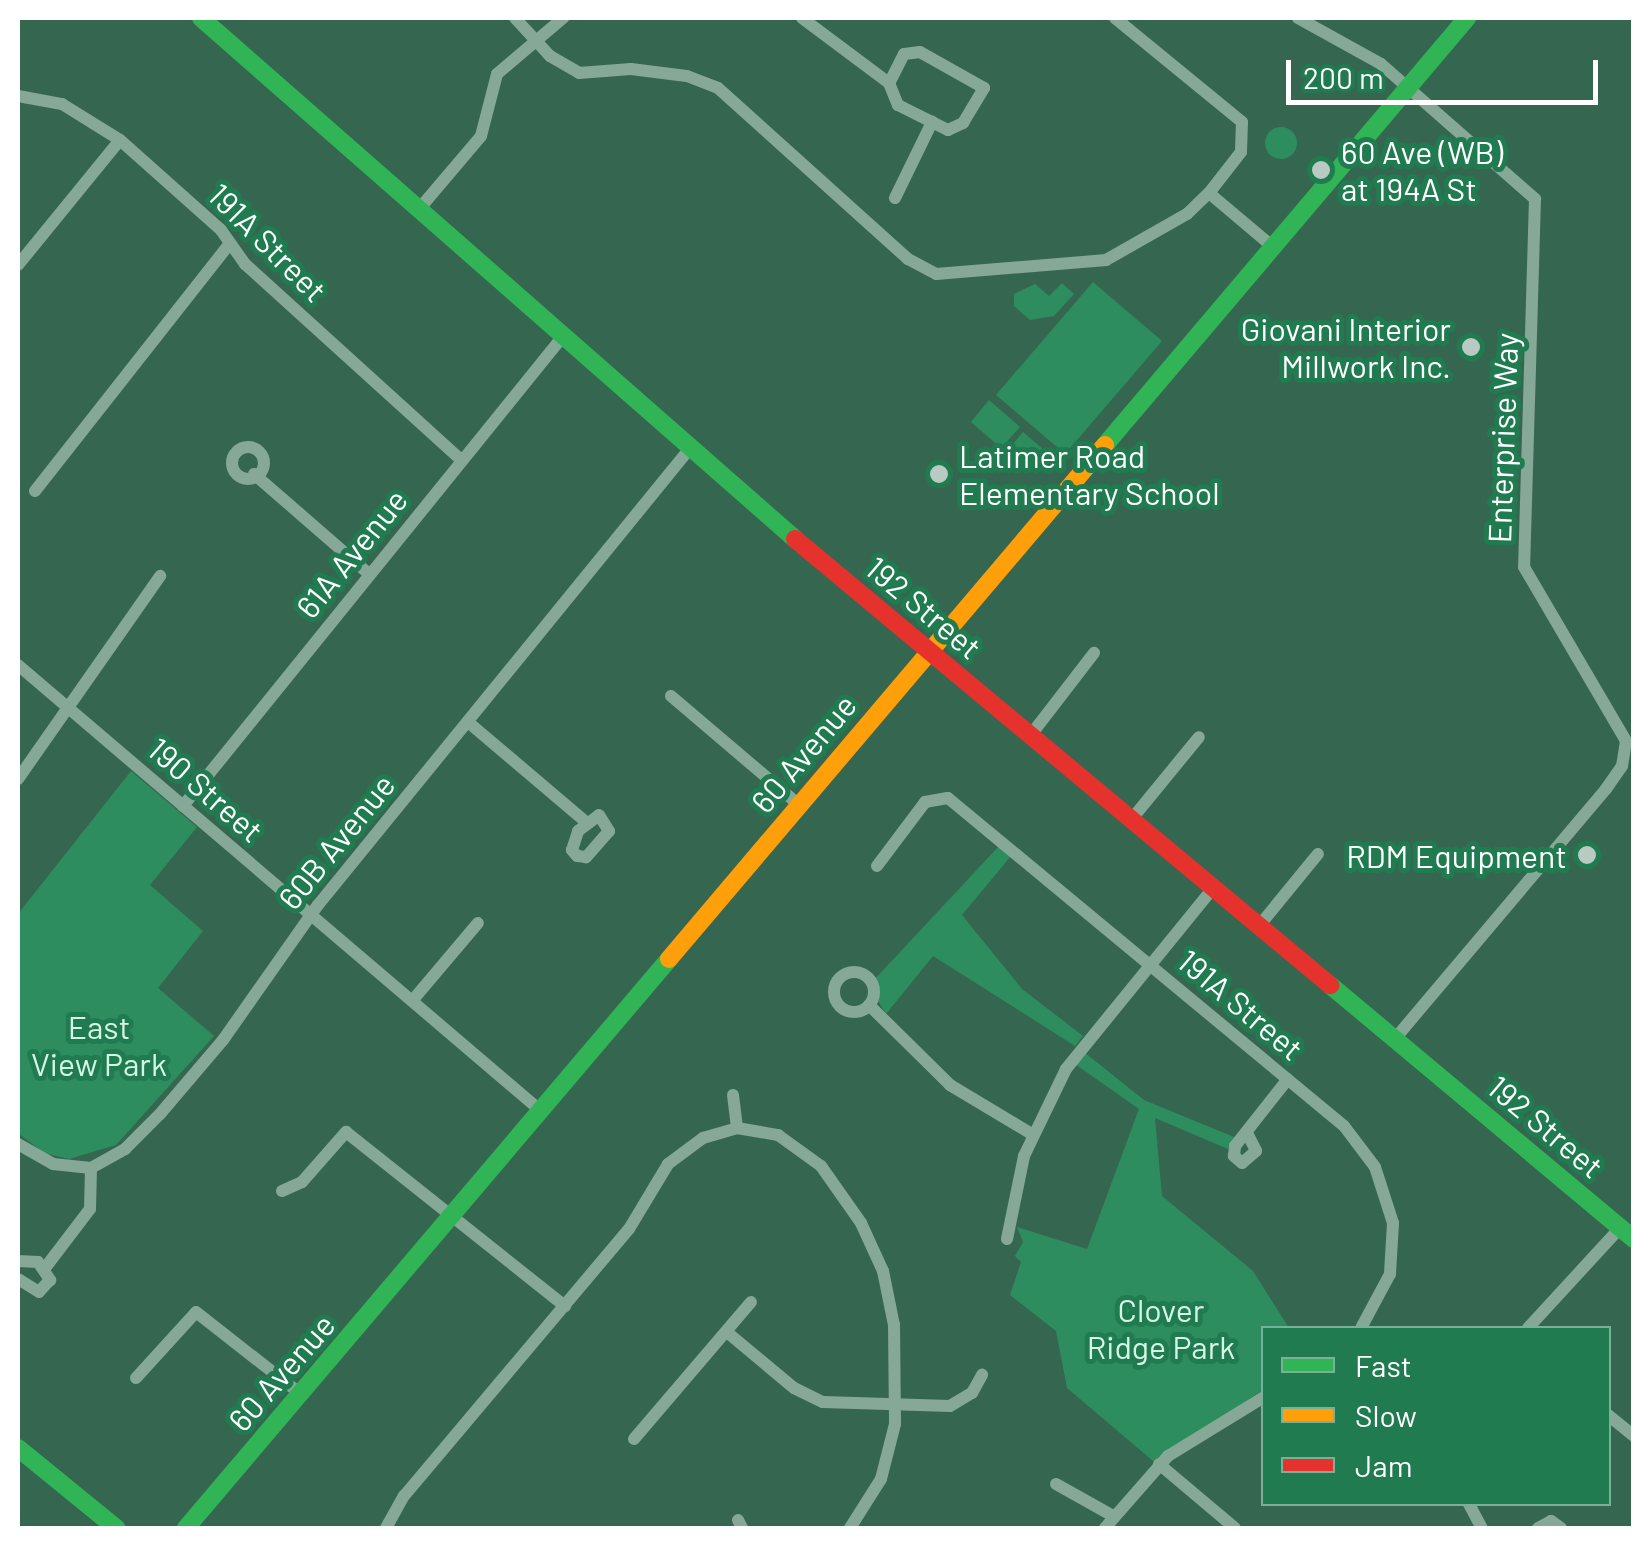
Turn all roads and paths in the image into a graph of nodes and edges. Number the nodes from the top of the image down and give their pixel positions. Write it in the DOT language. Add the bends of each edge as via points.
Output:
graph roads {
  1 [pos="201,18"];
  2 [pos="515,18"];
  3 [pos="563,18"];
  4 [pos="802,18"];
  5 [pos="1115,18"];
  6 [pos="1466,18"];
  7 [pos="1302,19"];
  8 [pos="536,41"];
  9 [pos="888,83"];
  10 [pos="1408,86"];
  11 [pos="18,96"];
  12 [pos="932,122"];
  13 [pos="120,140"];
  14 [pos="1209,193"];
  15 [pos="895,198"];
  16 [pos="420,208"];
  17 [pos="230,244"];
  18 [pos="1272,246"];
  19 [pos="18,264"];
  20 [pos="564,335"];
  21 [pos="691,448"];
  22 [pos="461,460"];
  23 [pos="254,474"];
  24 [pos="35,491"];
  25 [pos="370,574"];
  26 [pos="160,576"];
  27 [pos="928,651"];
  28 [pos="1094,652"];
  29 [pos="18,665"];
  30 [pos="671,696"];
  31 [pos="70,710"];
  32 [pos="468,722"];
  33 [pos="1030,736"];
  34 [pos="1199,737"];
  35 [pos="18,779"];
  36 [pos="799,805"];
  37 [pos="183,806"];
  38 [pos="1130,820"];
  39 [pos="586,822"];
  40 [pos="1318,854"];
  41 [pos="878,866"];
  42 [pos="1214,888"];
  43 [pos="310,915"];
  44 [pos="478,923"];
  45 [pos="1259,926"];
  46 [pos="1151,964"];
  47 [pos="412,1001"];
  48 [pos="869,1005"];
  49 [pos="1395,1039"];
  50 [pos="1288,1079"];
  51 [pos="733,1095"];
  52 [pos="541,1111"];
  53 [pos="737,1128"];
  54 [pos="1247,1133"];
  55 [pos="1032,1134"];
  56 [pos="18,1144"];
  57 [pos="91,1168"];
  58 [pos="282,1190"];
  59 [pos="452,1216"];
  60 [pos="1630,1234"];
  61 [pos="1007,1240"];
  62 [pos="18,1261"];
  63 [pos="44,1268"];
  64 [pos="18,1279"];
  65 [pos="751,1302"];
  66 [pos="565,1306"];
  67 [pos="1364,1325"];
  68 [pos="1530,1326"];
  69 [pos="728,1333"];
  70 [pos="982,1375"];
  71 [pos="136,1378"];
  72 [pos="302,1395"];
  73 [pos="1261,1399"];
  74 [pos="896,1406"];
  75 [pos="1611,1417"];
  76 [pos="1634,1436"];
  77 [pos="634,1439"];
  78 [pos="18,1448"];
  79 [pos="1158,1464"];
  80 [pos="1056,1484"];
  81 [pos="1470,1506"];
  82 [pos="1109,1522"];
  83 [pos="116,1528"];
  84 [pos="186,1528"];
  85 [pos="386,1528"];
  86 [pos="850,1528"];
  87 [pos="1236,1528"];
  88 [pos="1482,1528"];
  89 [pos="1538,1528"];
  90 [pos="1561,1528"];
  1 -- 16 [label="street, 192 Street"];
  2 -- 8 [label="street"];
  3 -- 8 [label="street"];
  4 -- 9 [label="street"];
  5 -- 14 [label="street" via="1242,122 1241,152"];
  6 -- 10 [label="street, 60 Avenue"];
  7 -- 10 [label="street"];
  8 -- 14 [label="street" via="567,68 593,77 631,69 704,80 908,259 936,274 1106,260 1188,214"];
  8 -- 16 [label="street" via="497,74 481,136"];
  9 -- 12 [label="street" via="898,105"];
  9 -- 12 [label="street" via="904,54 920,52 984,88 963,123 948,130"];
  10 -- 18 [label="street, 60 Avenue"];
  10 -- 49 [label="street, Enterprise Way" via="1534,199 1524,567 1626,742 1622,766 1606,788"];
  11 -- 13 [label="street, 191A Street" via="62,104"];
  12 -- 15 [label="street"];
  13 -- 17 [label="street, 191A Street"];
  13 -- 19 [label="street"];
  14 -- 18 [label="street"];
  16 -- 20 [label="street, 192 Street"];
  17 -- 22 [label="street, 191A Street" via="244,264"];
  17 -- 24 [label="street"];
  18 -- 27 [label="street, 60 Avenue"];
  20 -- 21 [label="street, 192 Street"];
  20 -- 22 [label="street, 61A Avenue"];
  21 -- 27 [label="street, 192 Street"];
  21 -- 32 [label="street, 60B Avenue"];
  22 -- 25 [label="street, 61A Avenue"];
  23 -- 25 [label="street"];
  25 -- 37 [label="street, 61A Avenue"];
  26 -- 31 [label="street"];
  27 -- 33 [label="street, 192 Street"];
  27 -- 36 [label="street, 60 Avenue"];
  28 -- 33 [label="street"];
  29 -- 31 [label="street, 190 Street"];
  30 -- 36 [label="street"];
  31 -- 35 [label="street"];
  31 -- 37 [label="street, 190 Street"];
  32 -- 39 [label="street"];
  32 -- 43 [label="street, 60B Avenue"];
  33 -- 38 [label="street, 192 Street"];
  34 -- 38 [label="street"];
  36 -- 52 [label="street, 60 Avenue"];
  37 -- 43 [label="street, 190 Street"];
  38 -- 42 [label="street, 192 Street"];
  40 -- 45 [label="street"];
  41 -- 46 [label="street, 191A Street" via="934,796 948,798"];
  42 -- 45 [label="street, 192 Street"];
  42 -- 46 [label="street"];
  43 -- 47 [label="street, 190 Street"];
  43 -- 57 [label="street, 60B Avenue" via="223,1040 160,1114 124,1149"];
  44 -- 47 [label="street"];
  45 -- 49 [label="street, 192 Street"];
  46 -- 50 [label="street, 191A Street"];
  46 -- 55 [label="street" via="1066,1069"];
  47 -- 52 [label="street, 190 Street"];
  48 -- 55 [label="street" via="950,1085"];
  49 -- 60 [label="street, 192 Street"];
  50 -- 54 [label="street"];
  50 -- 67 [label="street, 191A Street" via="1352,1135 1387,1196 1393,1256"];
  51 -- 53 [label="street"];
  52 -- 59 [label="street, 60 Avenue"];
  53 -- 66 [label="street" via="678,1154 629,1229"];
  53 -- 74 [label="street" via="785,1138 832,1179 877,1257 894,1325"];
  55 -- 61 [label="street"];
  56 -- 57 [label="street" via="52,1164"];
  57 -- 63 [label="street" via="90,1209"];
  58 -- 59 [label="street" via="302,1182 346,1132"];
  59 -- 66 [label="street"];
  59 -- 72 [label="street, 60 Avenue"];
  60 -- 68 [label="street"];
  62 -- 63 [label="street" via="28,1257"];
  63 -- 64 [label="street" via="50,1280 39,1292"];
  65 -- 69 [label="street"];
  66 -- 85 [label="street" via="404,1496"];
  69 -- 74 [label="street" via="812,1398"];
  69 -- 77 [label="street"];
  70 -- 74 [label="street" via="972,1393 950,1406"];
  71 -- 72 [label="street" via="196,1312"];
  72 -- 84 [label="street, 60 Avenue"];
  73 -- 79 [label="street"];
  74 -- 86 [label="street" via="887,1463"];
  75 -- 76 [label="street"];
  78 -- 83 [label="street"];
  79 -- 82 [label="street"];
  79 -- 87 [label="street"];
  80 -- 82 [label="street"];
  81 -- 88 [label="street"];
  89 -- 90 [label="street" via="1551,1521"];
}
